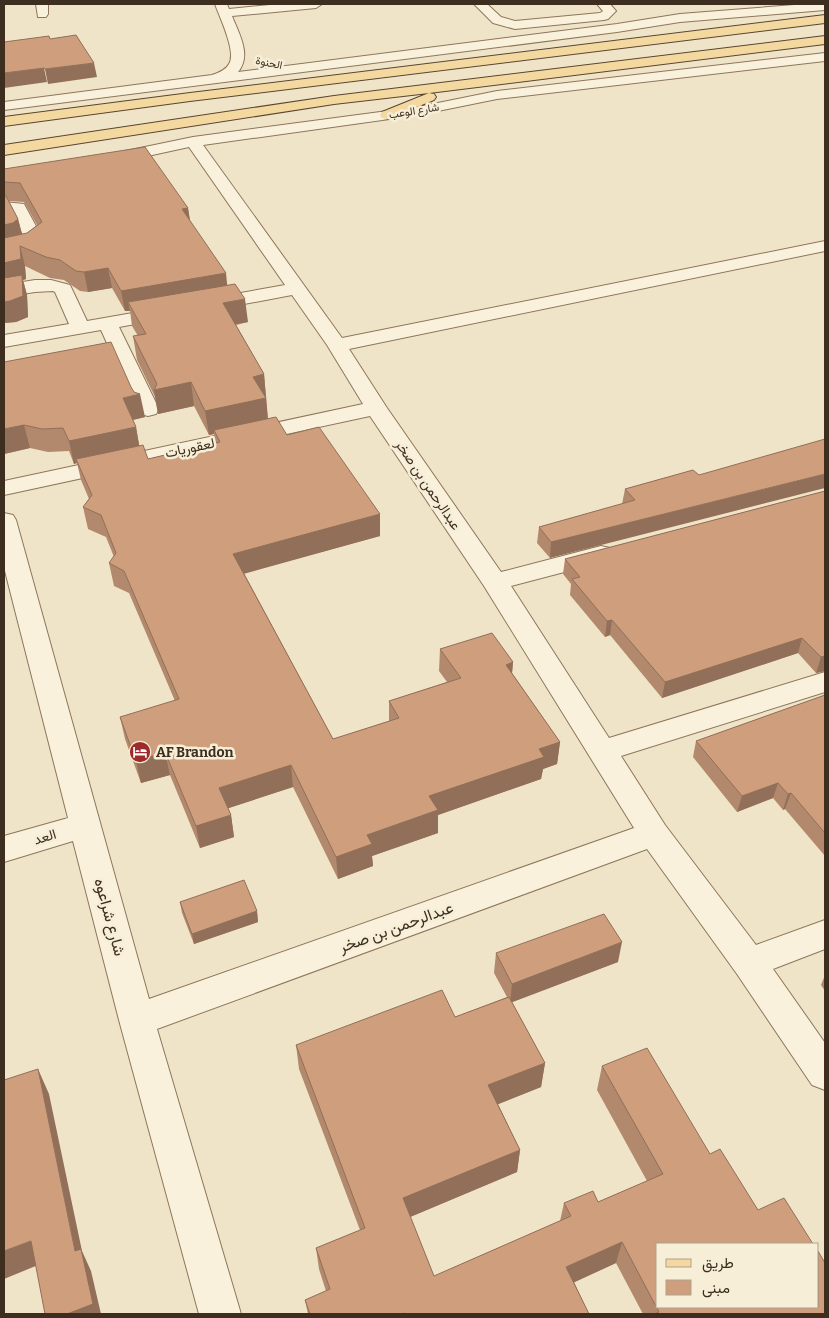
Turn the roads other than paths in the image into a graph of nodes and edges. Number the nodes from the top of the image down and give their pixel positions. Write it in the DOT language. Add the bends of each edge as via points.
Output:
graph roads {
  1 [pos="316,4"];
  2 [pos="480,4"];
  3 [pos="602,4"];
  4 [pos="825,6"];
  5 [pos="222,8"];
  6 [pos="548,10"];
  7 [pos="825,19"];
  8 [pos="561,21"];
  9 [pos="764,26"];
  10 [pos="617,28"];
  11 [pos="825,40"];
  12 [pos="238,51"];
  13 [pos="825,57"];
  14 [pos="303,67"];
  15 [pos="216,79"];
  16 [pos="459,84"];
  17 [pos="190,97"];
  18 [pos="4,106"];
  19 [pos="387,115"];
  20 [pos="4,122"];
  21 [pos="4,137"];
  22 [pos="193,142"];
  23 [pos="4,150"];
  24 [pos="141,153"];
  25 [pos="4,207"];
  26 [pos="825,246"];
  27 [pos="4,252"];
  28 [pos="297,288"];
  29 [pos="4,291"];
  30 [pos="108,324"];
  31 [pos="81,328"];
  32 [pos="4,341"];
  33 [pos="337,344"];
  34 [pos="148,408"];
  35 [pos="376,408"];
  36 [pos="4,488"];
  37 [pos="4,520"];
  38 [pos="618,550"];
  39 [pos="495,582"];
  40 [pos="825,682"];
  41 [pos="602,751"];
  42 [pos="86,825"];
  43 [pos="654,834"];
  44 [pos="4,849"];
  45 [pos="825,934"];
  46 [pos="750,964"];
  47 [pos="137,1020"];
  48 [pos="825,1074"];
  49 [pos="220,1314"];
  1 -- 5 [label="street"];
  2 -- 8 [label="street" via="496,20 508,24"];
  3 -- 8 [label="street" via="610,11 604,16"];
  4 -- 10 [label="street" via="680,18"];
  5 -- 12 [label="street, الحنوة"];
  6 -- 8 [label="street"];
  7 -- 9 [label="main road"];
  9 -- 10 [label="main road"];
  9 -- 17 [label="main road"];
  10 -- 14 [label="street"];
  11 -- 16 [label="main road, شارع الوعب"];
  12 -- 14 [label="street, الحنوة" via="262,64"];
  12 -- 15 [label="street, الحنوة" via="236,67"];
  13 -- 19 [label="street, شارع الوعب" via="497,95"];
  14 -- 15 [label="street"];
  15 -- 18 [label="street"];
  16 -- 19 [label="main road"];
  16 -- 23 [label="main road, شارع الوعب" via="324,101"];
  17 -- 20 [label="main road"];
  17 -- 21 [label="main road" via="118,118"];
  19 -- 22 [label="street, شارع الوعب"];
  22 -- 24 [label="street, شارع الوعب"];
  22 -- 28 [label="street, عبدالرحمن بن صخر"];
  23 -- 24 [label="main road" via="97,155"];
  25 -- 27 [label="street" via="18,208 35,241 24,248"];
  26 -- 33 [label="street"];
  28 -- 30 [label="street"];
  28 -- 33 [label="street, عبدالرحمن بن صخر"];
  29 -- 31 [label="street" via="50,284 59,286"];
  30 -- 31 [label="street"];
  30 -- 34 [label="street"];
  31 -- 32 [label="street"];
  33 -- 35 [label="street, عبدالرحمن بن صخر"];
  35 -- 36 [label="street, لعقوريات"];
  35 -- 39 [label="street, عبدالرحمن بن صخر"];
  37 -- 42 [label="street, شارع شراعوه"];
  38 -- 39 [label="street"];
  39 -- 41 [label="street, عبدالرحمن بن صخر"];
  40 -- 41 [label="street"];
  41 -- 43 [label="street, عبدالرحمن بن صخر"];
  42 -- 44 [label="street, العد"];
  42 -- 47 [label="street, شارع شراعوه"];
  43 -- 46 [label="street, عبدالرحمن بن صخر"];
  43 -- 47 [label="street, عبدالرحمن بن صخر"];
  45 -- 46 [label="street"];
  46 -- 48 [label="street, عبدالرحمن بن صخر"];
  47 -- 49 [label="street, شارع شراعوه"];
}
